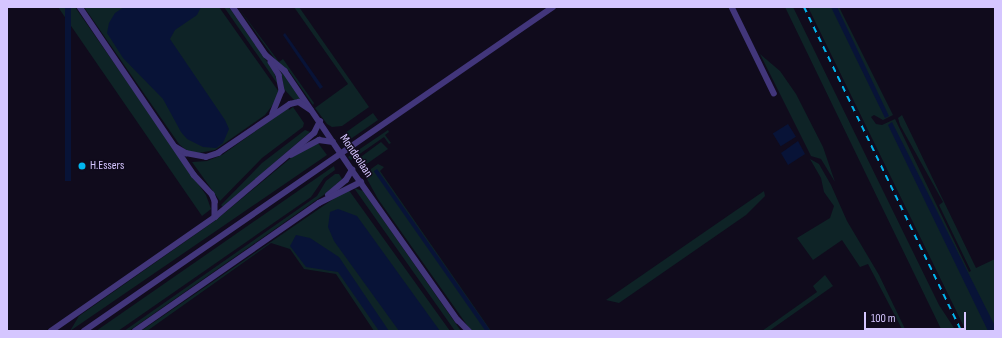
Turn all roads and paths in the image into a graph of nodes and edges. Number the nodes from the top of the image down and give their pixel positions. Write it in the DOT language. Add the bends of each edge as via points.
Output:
graph roads {
  1 [pos="80,7"];
  2 [pos="233,7"];
  3 [pos="553,7"];
  4 [pos="732,7"];
  5 [pos="266,55"];
  6 [pos="774,94"];
  7 [pos="273,113"];
  8 [pos="316,114"];
  9 [pos="320,121"];
  10 [pos="334,142"];
  11 [pos="173,146"];
  12 [pos="341,154"];
  13 [pos="280,161"];
  14 [pos="352,170"];
  15 [pos="361,182"];
  16 [pos="319,203"];
  17 [pos="215,217"];
  18 [pos="458,320"];
  19 [pos="51,331"];
  20 [pos="84,331"];
  21 [pos="135,331"];
  22 [pos="463,331"];
  23 [pos="469,331"];
  1 -- 11 [label="street"];
  2 -- 5 [label="street, Mondeolaan"];
  3 -- 12 [label="street"];
  4 -- 6 [label="street"];
  5 -- 7 [label="street" via="279,75 282,91"];
  5 -- 8 [label="street, Mondeolaan" via="285,71"];
  7 -- 8 [label="street" via="299,102"];
  7 -- 11 [label="street" via="218,153 206,157 186,153"];
  8 -- 9 [label="street, Mondeolaan"];
  9 -- 10 [label="street, Mondeolaan"];
  9 -- 13 [label="street" via="314,133"];
  10 -- 12 [label="street, Mondeolaan"];
  10 -- 13 [label="street" via="319,140"];
  11 -- 17 [label="street" via="212,194 215,201"];
  12 -- 14 [label="street, Mondeolaan"];
  12 -- 20 [label="street"];
  13 -- 17 [label="street"];
  14 -- 15 [label="street, Mondeolaan"];
  14 -- 16 [label="street" via="346,180"];
  15 -- 16 [label="street"];
  15 -- 18 [label="street, Mondeolaan"];
  16 -- 21 [label="street"];
  17 -- 19 [label="street"];
  18 -- 22 [label="street, Mondeolaan"];
  18 -- 23 [label="street, Mondeolaan"];
}
